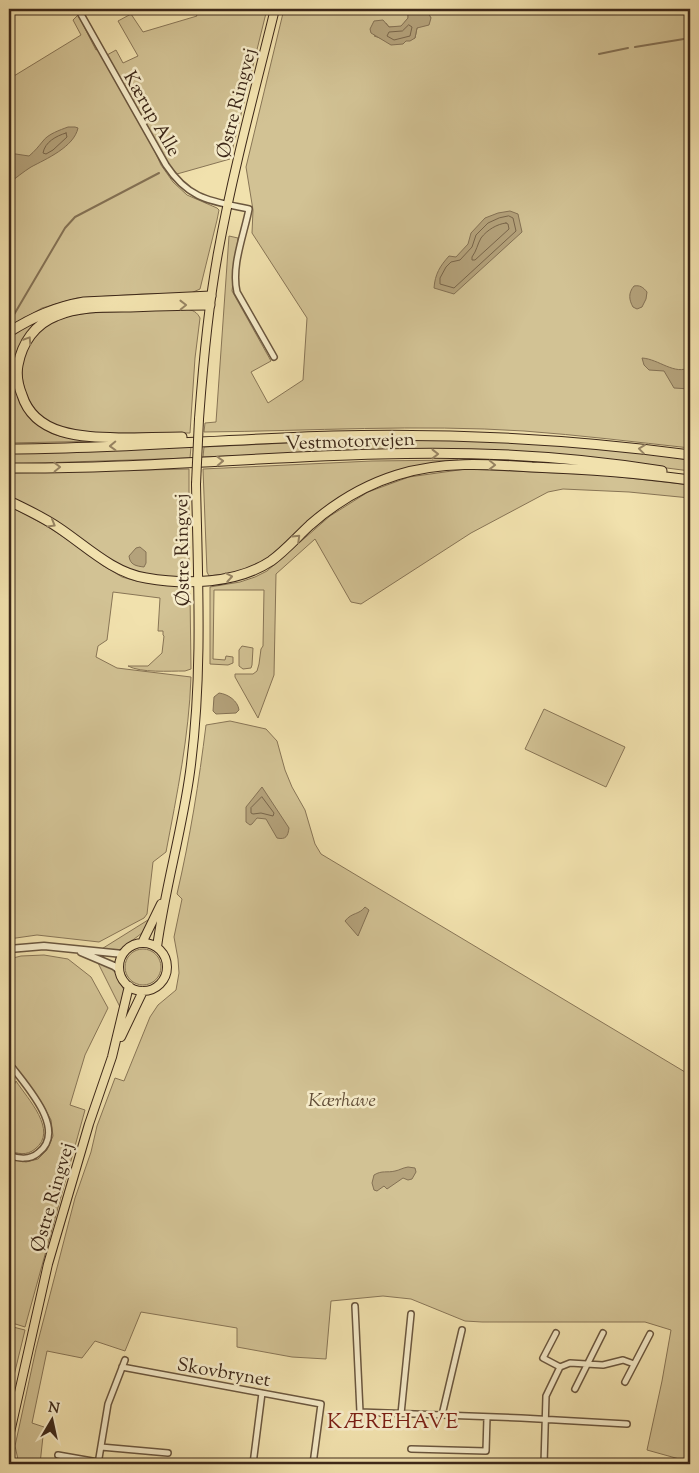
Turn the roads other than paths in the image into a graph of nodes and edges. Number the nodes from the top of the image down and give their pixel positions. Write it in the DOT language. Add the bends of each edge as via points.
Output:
graph roads {
  1 [pos="78,9"];
  2 [pos="275,9"];
  3 [pos="227,205"];
  4 [pos="211,296"];
  5 [pos="210,306"];
  6 [pos="9,332"];
  7 [pos="274,357"];
  8 [pos="275,439"];
  9 [pos="9,448"];
  10 [pos="690,456"];
  11 [pos="9,468"];
  12 [pos="690,476"];
  13 [pos="690,480"];
  14 [pos="9,501"];
  15 [pos="198,581"];
  16 [pos="165,895"];
  17 [pos="142,943"];
  18 [pos="157,947"];
  19 [pos="9,949"];
  20 [pos="73,949"];
  21 [pos="123,954"];
  22 [pos="119,970"];
  23 [pos="129,986"];
  24 [pos="143,991"];
  25 [pos="112,1057"];
  26 [pos="9,1063"];
  27 [pos="9,1155"];
  28 [pos="355,1306"];
  29 [pos="411,1314"];
  30 [pos="462,1330"];
  31 [pos="556,1333"];
  32 [pos="603,1333"];
  33 [pos="650,1334"];
  34 [pos="125,1360"];
  35 [pos="588,1364"];
  36 [pos="634,1364"];
  37 [pos="122,1367"];
  38 [pos="560,1367"];
  39 [pos="625,1382"];
  40 [pos="575,1389"];
  41 [pos="262,1393"];
  42 [pos="401,1414"];
  43 [pos="442,1415"];
  44 [pos="487,1417"];
  45 [pos="545,1420"];
  46 [pos="627,1424"];
  47 [pos="9,1437"];
  48 [pos="101,1447"];
  49 [pos="411,1449"];
  50 [pos="168,1453"];
  51 [pos="58,1455"];
  52 [pos="98,1463"];
  53 [pos="253,1464"];
  54 [pos="313,1464"];
  55 [pos="544,1464"];
  1 -- 3 [label="street, Kærup Alle" via="171,174 195,195"];
  2 -- 3 [label="main road, Østre Ringvej"];
  3 -- 4 [label="main road, Østre Ringvej"];
  3 -- 7 [label="street" via="249,209 235,282 237,292"];
  4 -- 5 [label="main road, Østre Ringvej"];
  4 -- 6 [label="highway" via="67,304 36,316"];
  8 -- 5 [label="highway, one-way" via="73,435 45,424 23,399 17,368 23,348 33,332 54,316 94,307"];
  5 -- 15 [label="main road, Østre Ringvej, bridge" via="198,419"];
  8 -- 9 [label="highway, Vestmotorvejen, one-way"];
  10 -- 8 [label="highway, Vestmotorvejen, one-way" via="569,441 494,437 425,435"];
  11 -- 12 [label="highway, Vestmotorvejen, one-way" via="381,454 470,454 547,458"];
  15 -- 13 [label="highway, one-way" via="232,578 259,568 283,551 319,517 351,495 388,478 428,468 468,464 597,470"];
  14 -- 15 [label="highway, one-way" via="56,526 110,564 131,574 158,580"];
  15 -- 16 [label="main road, Østre Ringvej" via="198,682 192,753 179,835"];
  16 -- 17 [label="main road, Østre Ringvej"];
  16 -- 18 [label="main road, Østre Ringvej"];
  17 -- 18 [label="main road"];
  17 -- 21 [label="main road"];
  18 -- 24 [label="main road" via="166,958 166,976 154,988"];
  19 -- 20 [label="street" via="44,946"];
  20 -- 21 [label="street"];
  20 -- 22 [label="street"];
  21 -- 22 [label="main road"];
  22 -- 23 [label="main road"];
  23 -- 24 [label="main road"];
  23 -- 25 [label="main road, Østre Ringvej"];
  24 -- 25 [label="main road, Østre Ringvej"];
  25 -- 47 [label="main road, Østre Ringvej" via="48,1264"];
  26 -- 27 [label="street" via="42,1109 50,1132 43,1150 35,1156 15,1158"];
  28 -- 42 [label="street" via="360,1412"];
  29 -- 42 [label="street"];
  30 -- 43 [label="street"];
  31 -- 38 [label="street" via="543,1358"];
  32 -- 35 [label="street"];
  33 -- 36 [label="street"];
  34 -- 37 [label="street"];
  35 -- 36 [label="street" via="603,1365 623,1360"];
  35 -- 38 [label="street" via="570,1363"];
  35 -- 40 [label="street"];
  36 -- 39 [label="street"];
  37 -- 41 [label="street, Skovbrynet"];
  37 -- 48 [label="street" via="108,1404"];
  38 -- 45 [label="street" via="546,1396"];
  41 -- 53 [label="street"];
  41 -- 54 [label="street, Skovbrynet" via="321,1404"];
  42 -- 43 [label="street"];
  43 -- 44 [label="street"];
  44 -- 45 [label="street"];
  44 -- 49 [label="street" via="486,1451"];
  45 -- 46 [label="street"];
  45 -- 55 [label="street"];
  48 -- 50 [label="street"];
  48 -- 52 [label="street"];
  51 -- 52 [label="street"];
}
